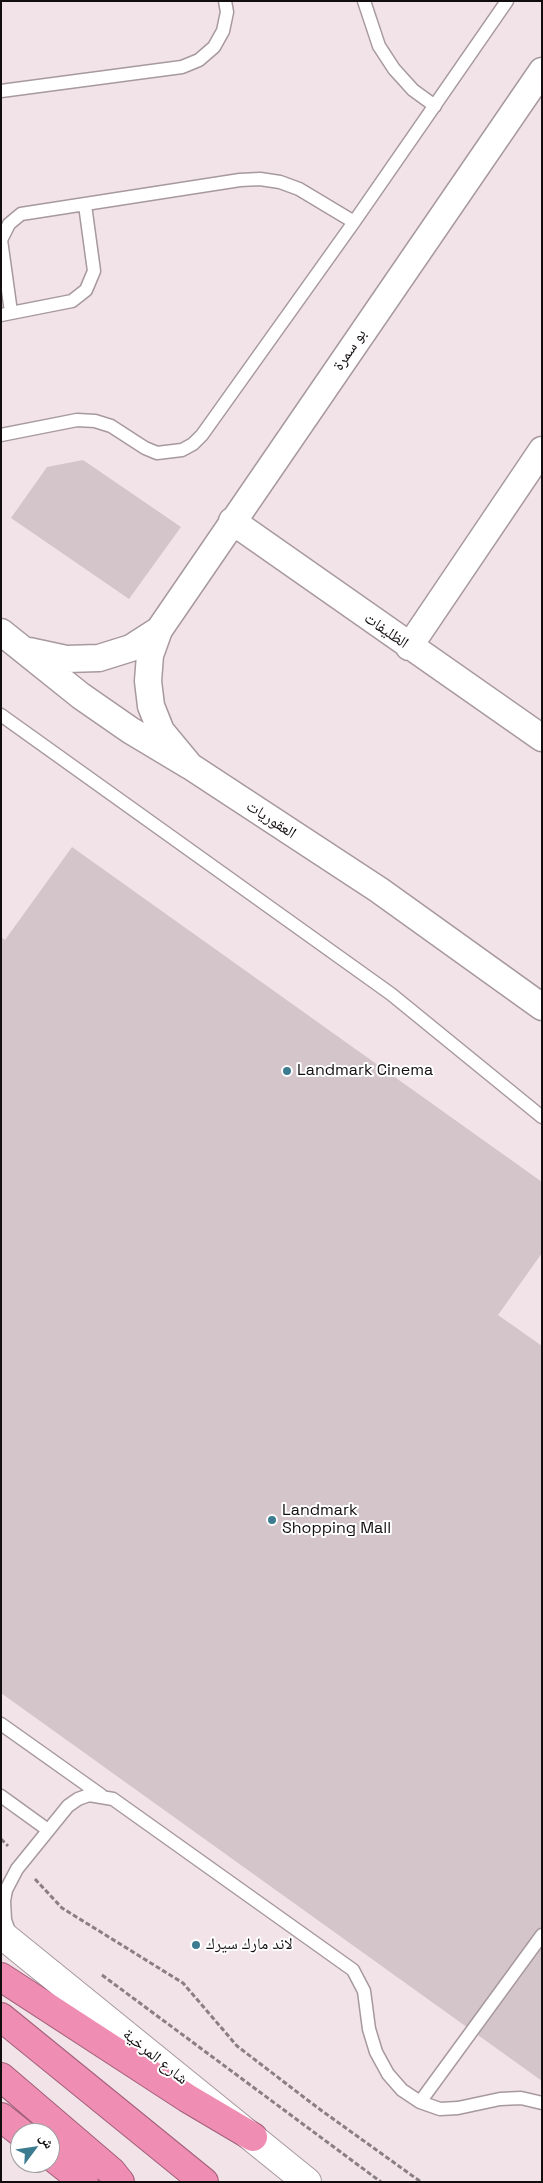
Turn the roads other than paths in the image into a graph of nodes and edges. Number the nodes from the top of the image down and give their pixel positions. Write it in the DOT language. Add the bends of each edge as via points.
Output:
graph roads {
  1 [pos="225,1"];
  2 [pos="364,1"];
  3 [pos="508,1"];
  4 [pos="542,71"];
  5 [pos="1,91"];
  6 [pos="435,106"];
  7 [pos="85,205"];
  8 [pos="354,222"];
  9 [pos="6,314"];
  10 [pos="1,435"];
  11 [pos="542,450"];
  12 [pos="232,521"];
  13 [pos="159,630"];
  14 [pos="1,632"];
  15 [pos="409,647"];
  16 [pos="24,650"];
  17 [pos="1,715"];
  18 [pos="542,738"];
  19 [pos="190,766"];
  20 [pos="542,1007"];
  21 [pos="542,1117"];
  22 [pos="1,1724"];
  23 [pos="101,1795"];
  24 [pos="1,1796"];
  25 [pos="48,1830"];
  26 [pos="542,1935"];
  27 [pos="9,1940"];
  28 [pos="1,1976"];
  29 [pos="1,2017"];
  30 [pos="1,2076"];
  31 [pos="420,2102"];
  32 [pos="542,2103"];
  33 [pos="254,2137"];
  34 [pos="60,2163"];
  35 [pos="84,2182"];
  36 [pos="120,2182"];
  37 [pos="204,2182"];
  38 [pos="307,2182"];
  1 -- 5 [label="lane" via="227,12 223,31 214,47 199,60 182,67"];
  2 -- 6 [label="lane" via="379,46 394,69 413,90"];
  3 -- 6 [label="lane"];
  4 -- 12 [label="street, بو سمرة"];
  6 -- 8 [label="lane"];
  7 -- 8 [label="lane" via="260,179 299,189"];
  7 -- 9 [label="lane" via="22,214 9,224 1,240"];
  7 -- 9 [label="lane" via="94,271 86,290 72,301"];
  8 -- 10 [label="lane" via="202,435 188,447 170,453 157,452 111,426 95,421 77,420"];
  11 -- 15 [label="street"];
  12 -- 13 [label="street, بو سمرة"];
  12 -- 15 [label="street, الظليفات"];
  13 -- 16 [label="street, بو سمرة" via="130,648 99,658 66,659"];
  13 -- 19 [label="street, بو سمرة" via="150,655 148,681 152,706 161,730"];
  14 -- 16 [label="street, العقوريات"];
  15 -- 18 [label="street, الظليفات"];
  16 -- 19 [label="street, العقوريات" via="81,696"];
  17 -- 21 [label="lane" via="391,994"];
  19 -- 20 [label="street, العقوريات" via="378,890"];
  22 -- 23 [label="lane"];
  23 -- 25 [label="lane" via="78,1799"];
  23 -- 31 [label="lane" via="123,1805 352,1970 364,1991 376,2052 388,2074 402,2090"];
  24 -- 25 [label="lane"];
  25 -- 27 [label="lane" via="10,1879 4,1902"];
  26 -- 31 [label="lane"];
  27 -- 33 [label="main road, شارع المرخية"];
  28 -- 33 [label="highway" via="187,2098"];
  29 -- 37 [label="highway"];
  30 -- 36 [label="highway"];
  31 -- 32 [label="lane" via="440,2109 500,2099 521,2098"];
  33 -- 38 [label="main road, شارع المرخية"];
  34 -- 35 [label="highway"];
}
